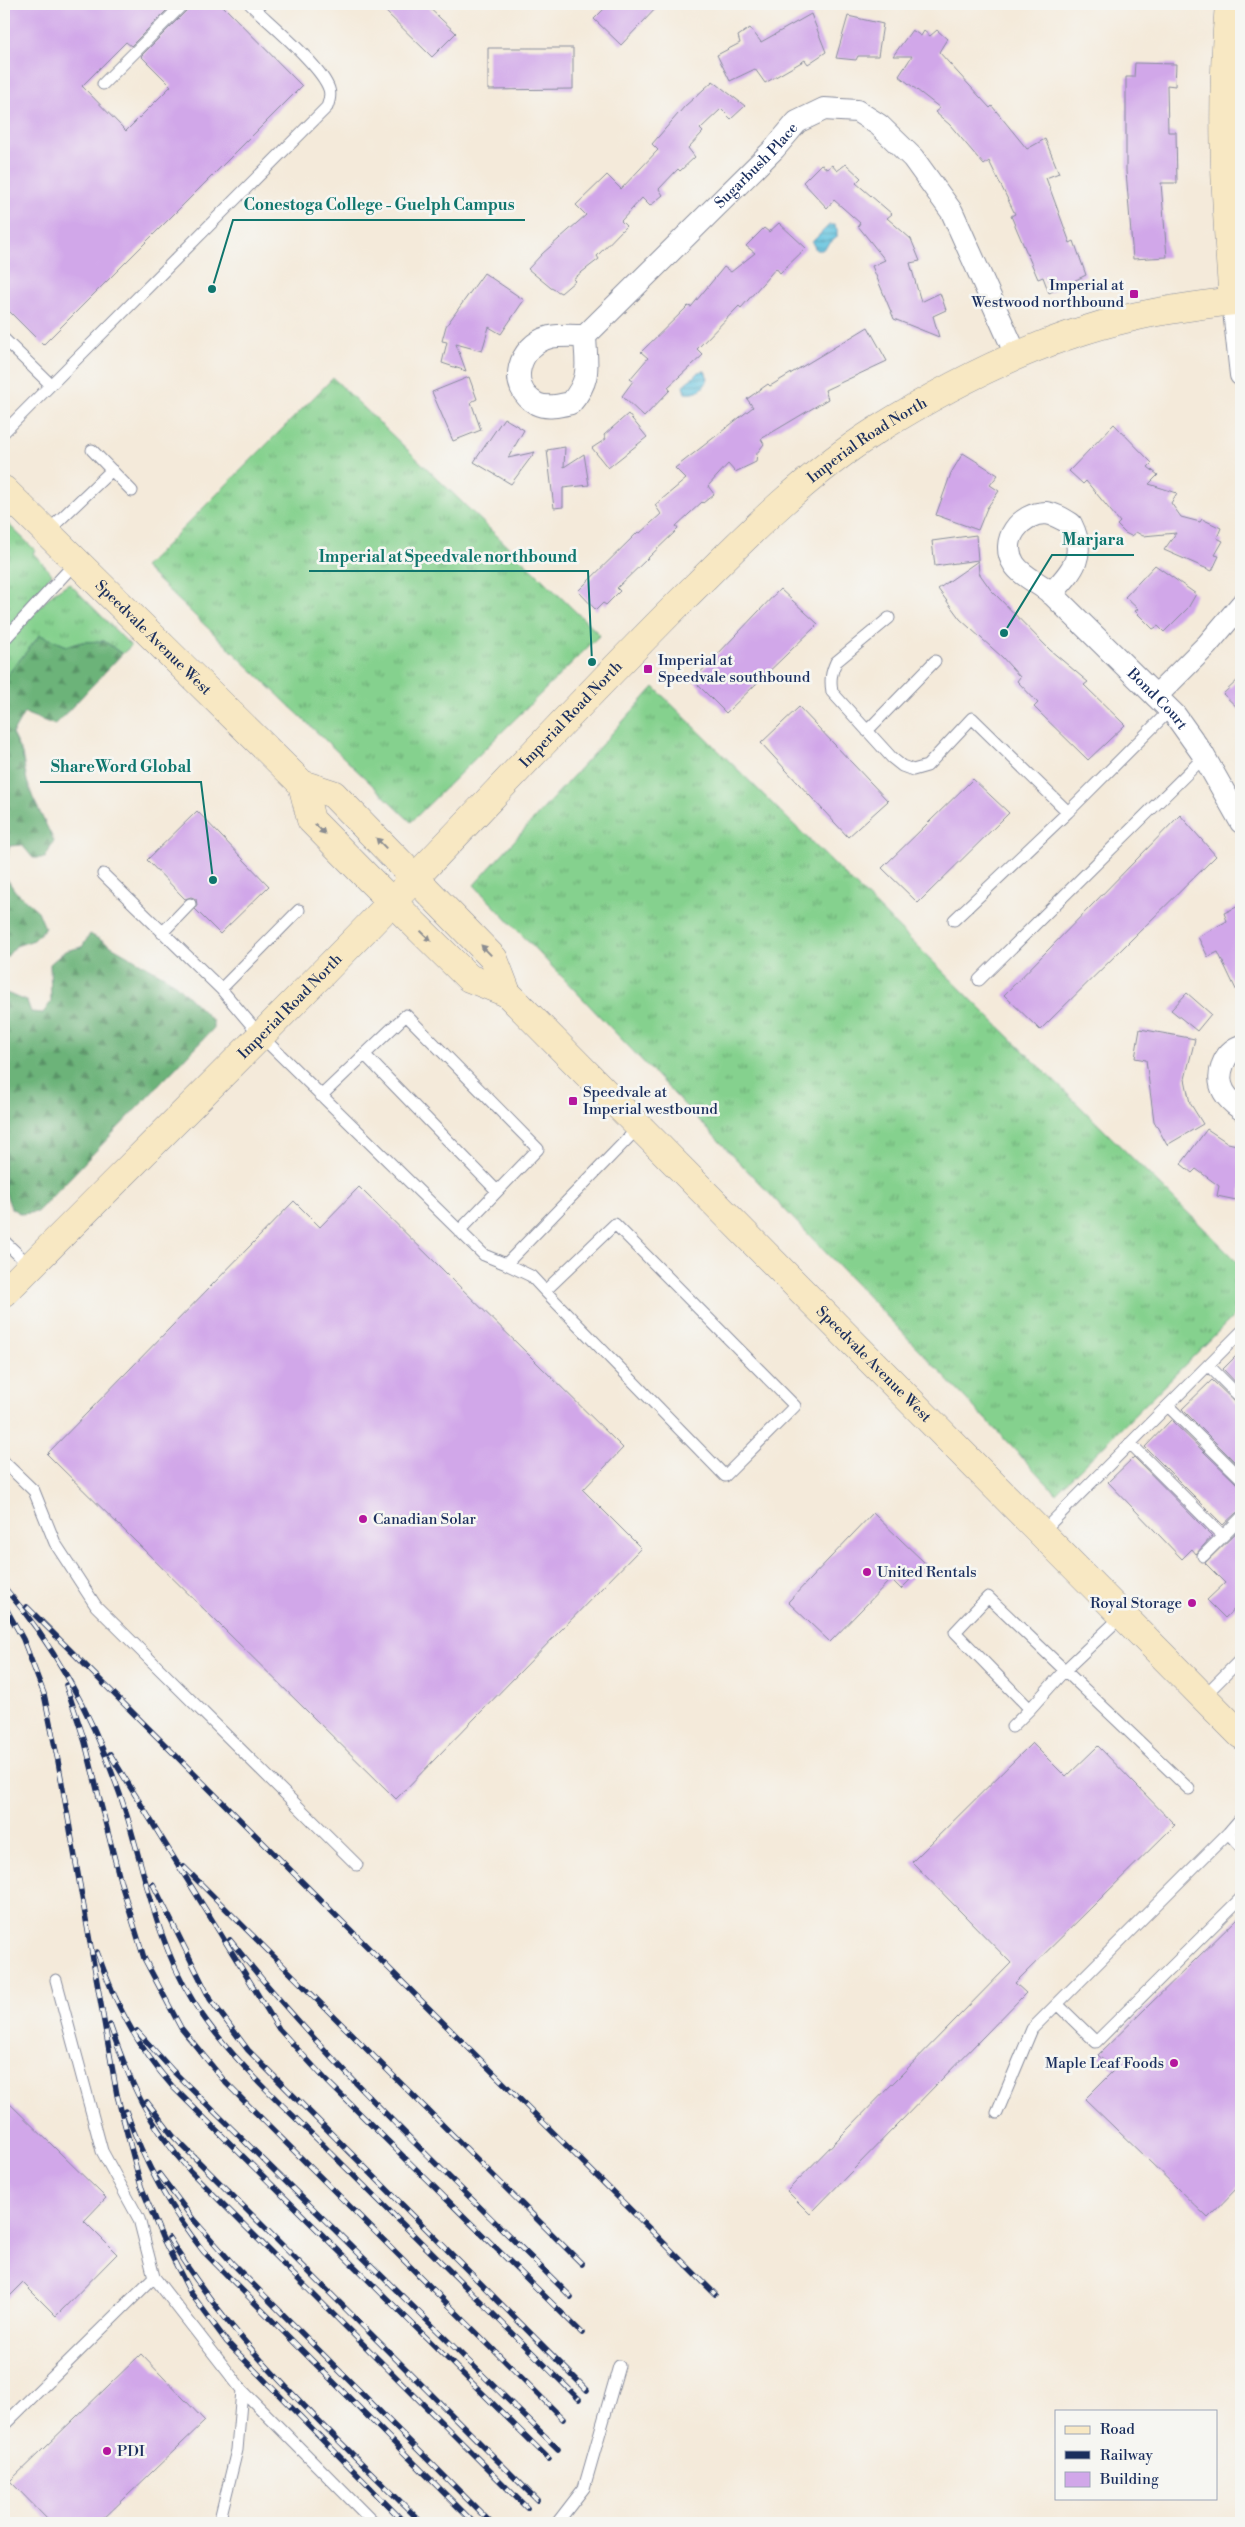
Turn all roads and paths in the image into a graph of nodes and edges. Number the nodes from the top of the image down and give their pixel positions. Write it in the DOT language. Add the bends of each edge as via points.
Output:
graph roads {
  1 [pos="183,4"];
  2 [pos="250,4"];
  3 [pos="1230,4"];
  4 [pos="103,84"];
  5 [pos="1237,301"];
  6 [pos="585,336"];
  7 [pos="4,339"];
  8 [pos="1017,356"];
  9 [pos="1241,375"];
  10 [pos="50,384"];
  11 [pos="4,432"];
  12 [pos="92,450"];
  13 [pos="112,470"];
  14 [pos="4,490"];
  15 [pos="132,491"];
  16 [pos="46,533"];
  17 [pos="76,562"];
  18 [pos="1051,594"];
  19 [pos="1241,606"];
  20 [pos="889,618"];
  21 [pos="4,640"];
  22 [pos="935,661"];
  23 [pos="1163,703"];
  24 [pos="867,731"];
  25 [pos="1205,756"];
  26 [pos="302,784"];
  27 [pos="1068,812"];
  28 [pos="1241,822"];
  29 [pos="103,874"];
  30 [pos="415,878"];
  31 [pos="392,902"];
  32 [pos="190,904"];
  33 [pos="299,910"];
  34 [pos="954,920"];
  35 [pos="162,933"];
  36 [pos="979,980"];
  37 [pos="221,989"];
  38 [pos="507,994"];
  39 [pos="260,1036"];
  40 [pos="1241,1046"];
  41 [pos="365,1055"];
  42 [pos="321,1096"];
  43 [pos="1241,1108"];
  44 [pos="640,1127"];
  45 [pos="497,1191"];
  46 [pos="459,1231"];
  47 [pos="4,1241"];
  48 [pos="506,1264"];
  49 [pos="30,1266"];
  50 [pos="545,1291"];
  51 [pos="4,1292"];
  52 [pos="1241,1332"];
  53 [pos="1208,1365"];
  54 [pos="1241,1398"];
  55 [pos="1168,1406"];
  56 [pos="1130,1443"];
  57 [pos="4,1462"];
  58 [pos="1241,1478"];
  59 [pos="1241,1518"];
  60 [pos="1041,1533"];
  61 [pos="1223,1536"];
  62 [pos="1203,1556"];
  63 [pos="1123,1615"];
  64 [pos="1241,1659"];
  65 [pos="1064,1670"];
  66 [pos="1204,1697"];
  67 [pos="1030,1709"];
  68 [pos="1012,1727"];
  69 [pos="1241,1735"];
  70 [pos="1188,1789"];
  71 [pos="1241,1818"];
  72 [pos="1228,1833"];
  73 [pos="1241,1847"];
  74 [pos="357,1865"];
  75 [pos="1241,1898"];
  76 [pos="56,1980"];
  77 [pos="1057,2004"];
  78 [pos="997,2113"];
  79 [pos="154,2277"];
  80 [pos="619,2366"];
  81 [pos="242,2390"];
  82 [pos="4,2424"];
  83 [pos="219,2523"];
  84 [pos="374,2523"];
  85 [pos="557,2523"];
  1 -- 4 [label="lane"];
  2 -- 10 [label="lane" via="319,73 330,89 327,107"];
  3 -- 5 [label="main road" via="1224,62 1223,149"];
  5 -- 8 [label="main road, Imperial Road North" via="1170,309 1125,319"];
  5 -- 9 [label="street"];
  6 -- 8 [label="street, Sugarbush Place" via="774,149 797,122 824,109 856,111 879,125 913,158 952,212"];
  7 -- 10 [label="lane"];
  8 -- 30 [label="main road, Imperial Road North" via="958,384 876,431 810,478 616,665"];
  10 -- 11 [label="lane"];
  12 -- 13 [label="lane"];
  13 -- 15 [label="lane"];
  13 -- 16 [label="lane"];
  14 -- 16 [label="main road, Speedvale Avenue West"];
  16 -- 17 [label="main road, Speedvale Avenue West"];
  17 -- 21 [label="lane"];
  17 -- 26 [label="main road, Speedvale Avenue West"];
  18 -- 23 [label="street, Bond Court"];
  19 -- 23 [label="street"];
  20 -- 24 [label="lane" via="836,662 831,671 832,692"];
  22 -- 24 [label="lane"];
  23 -- 25 [label="street, Bond Court"];
  23 -- 27 [label="lane"];
  24 -- 27 [label="lane" via="892,758 913,770 927,766 972,718"];
  25 -- 28 [label="street, Bond Court"];
  25 -- 36 [label="lane"];
  30 -- 26 [label="main road, Speedvale Avenue West, one-way" via="333,794"];
  26 -- 31 [label="main road, Speedvale Avenue West, one-way" via="311,820"];
  27 -- 34 [label="lane"];
  29 -- 35 [label="lane"];
  30 -- 31 [label="main road, Imperial Road North"];
  38 -- 30 [label="main road, Speedvale Avenue West, one-way" via="494,959"];
  31 -- 38 [label="main road, Speedvale Avenue West, one-way" via="469,978"];
  31 -- 39 [label="main road, Imperial Road North"];
  32 -- 35 [label="lane"];
  33 -- 37 [label="lane"];
  35 -- 37 [label="lane"];
  37 -- 39 [label="lane"];
  38 -- 44 [label="main road, Speedvale Avenue West"];
  39 -- 42 [label="lane"];
  39 -- 49 [label="main road, Imperial Road North"];
  40 -- 43 [label="street" via="1227,1056 1220,1079 1230,1100"];
  41 -- 42 [label="lane"];
  41 -- 45 [label="lane"];
  41 -- 45 [label="lane" via="406,1015 538,1149"];
  42 -- 46 [label="lane"];
  44 -- 48 [label="lane"];
  44 -- 60 [label="main road, Speedvale Avenue West"];
  45 -- 46 [label="lane"];
  46 -- 48 [label="lane" via="484,1255"];
  47 -- 49 [label="lane"];
  48 -- 50 [label="lane" via="531,1276"];
  49 -- 51 [label="main road, Imperial Road North"];
  50 -- 50 [label="lane" via="725,1476 795,1406 614,1224"];
  52 -- 53 [label="lane"];
  53 -- 54 [label="lane"];
  53 -- 55 [label="lane"];
  55 -- 56 [label="lane"];
  55 -- 58 [label="lane"];
  56 -- 60 [label="lane"];
  56 -- 61 [label="lane"];
  57 -- 74 [label="lane" via="34,1490 56,1543 96,1606"];
  59 -- 61 [label="lane"];
  60 -- 63 [label="main road, Speedvale Avenue West"];
  61 -- 62 [label="lane"];
  63 -- 65 [label="lane"];
  63 -- 66 [label="main road, Speedvale Avenue West"];
  64 -- 66 [label="lane"];
  65 -- 67 [label="lane"];
  65 -- 67 [label="lane" via="988,1597 955,1632"];
  65 -- 70 [label="lane"];
  66 -- 69 [label="main road, Speedvale Avenue West"];
  67 -- 68 [label="lane"];
  71 -- 72 [label="lane"];
  72 -- 73 [label="lane"];
  72 -- 77 [label="lane"];
  75 -- 77 [label="lane" via="1096,2042"];
  76 -- 79 [label="lane" via="102,2151 139,2219"];
  77 -- 78 [label="lane" via="1032,2029"];
  79 -- 81 [label="lane"];
  79 -- 82 [label="lane"];
  80 -- 85 [label="lane" via="584,2488"];
  81 -- 83 [label="lane" via="236,2450"];
  81 -- 84 [label="lane"];
}
